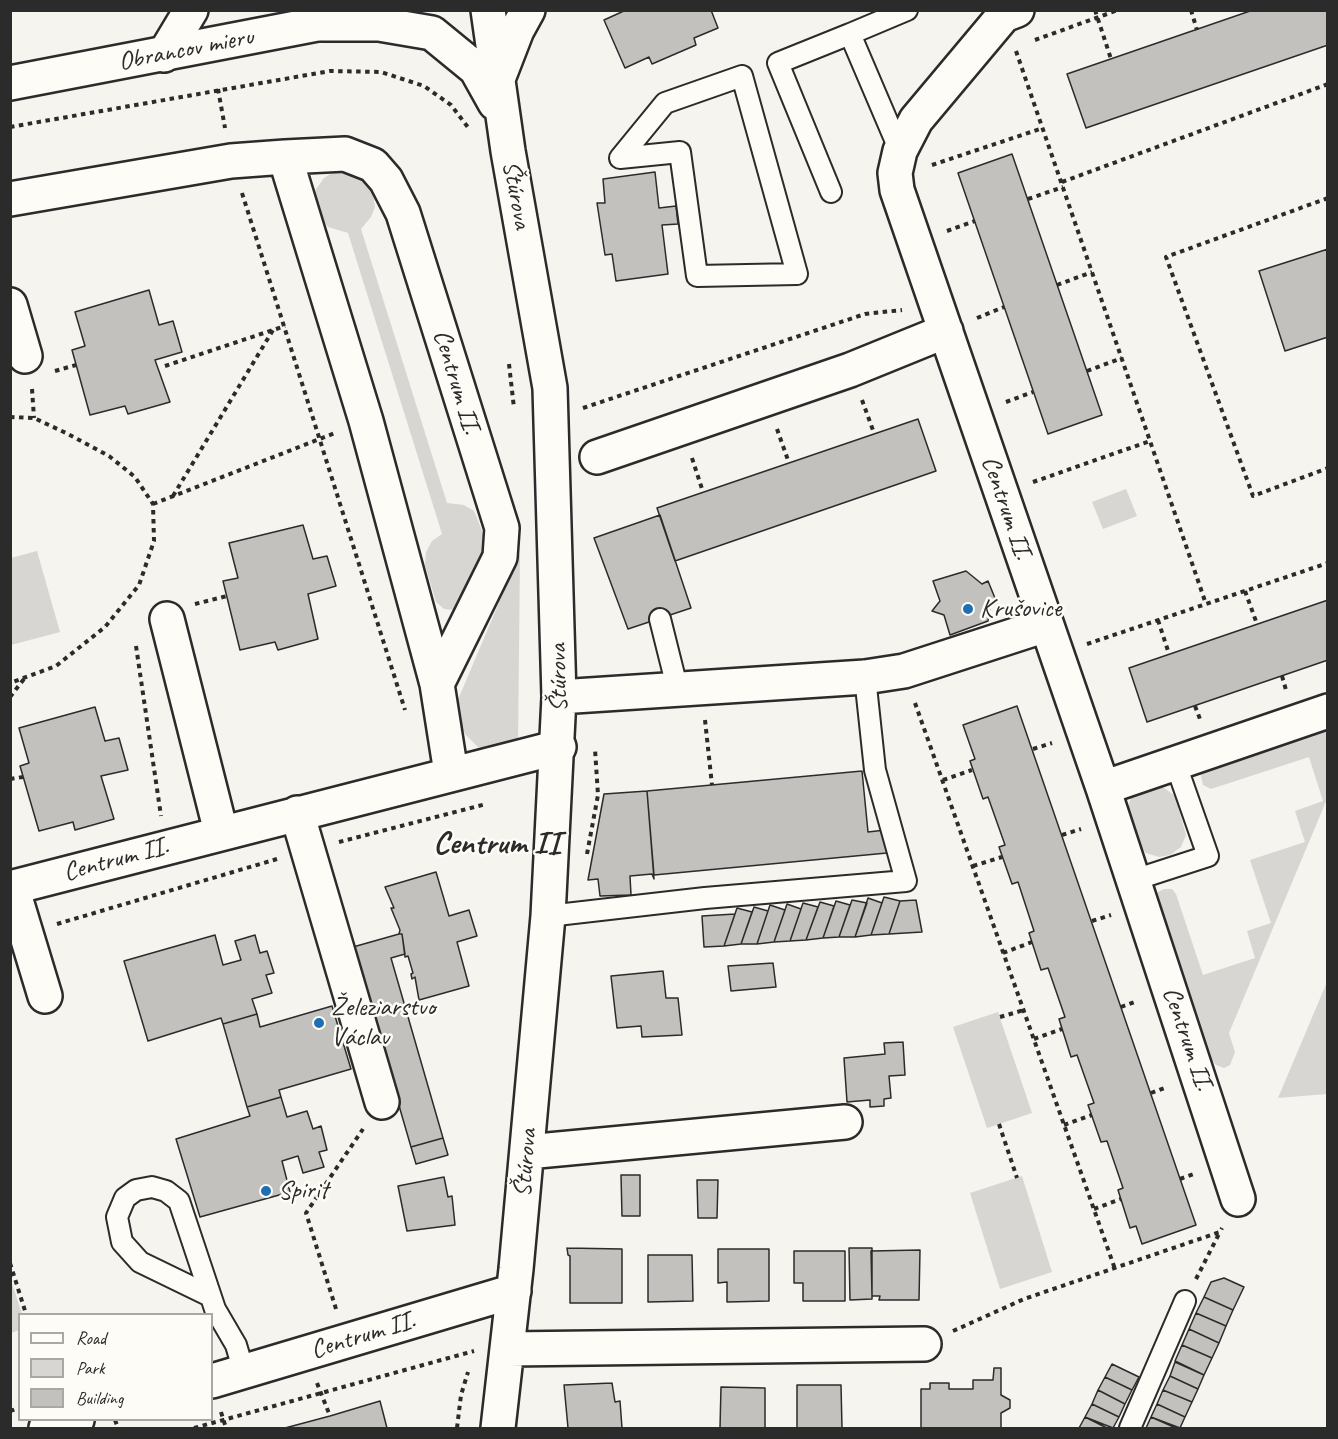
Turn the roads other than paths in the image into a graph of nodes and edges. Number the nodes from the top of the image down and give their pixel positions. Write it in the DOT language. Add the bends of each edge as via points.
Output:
graph roads {
  1 [pos="190,10"];
  2 [pos="360,10"];
  3 [pos="488,10"];
  4 [pos="528,10"];
  5 [pos="908,10"];
  6 [pos="1010,13"];
  7 [pos="318,24"];
  8 [pos="850,34"];
  9 [pos="164,55"];
  10 [pos="498,81"];
  11 [pos="10,83"];
  12 [pos="503,117"];
  13 [pos="285,157"];
  14 [pos="620,158"];
  15 [pos="910,160"];
  16 [pos="831,192"];
  17 [pos="10,199"];
  18 [pos="10,305"];
  19 [pos="946,331"];
  20 [pos="25,356"];
  21 [pos="597,458"];
  22 [pos="167,619"];
  23 [pos="660,619"];
  24 [pos="1046,625"];
  25 [pos="865,676"];
  26 [pos="437,684"];
  27 [pos="678,691"];
  28 [pos="559,697"];
  29 [pos="1328,711"];
  30 [pos="559,747"];
  31 [pos="1175,762"];
  32 [pos="451,772"];
  33 [pos="1103,788"];
  34 [pos="297,813"];
  35 [pos="221,832"];
  36 [pos="1134,880"];
  37 [pos="11,887"];
  38 [pos="548,916"];
  39 [pos="45,996"];
  40 [pos="382,1102"];
  41 [pos="845,1122"];
  42 [pos="527,1152"];
  43 [pos="1239,1198"];
  44 [pos="514,1291"];
  45 [pos="210,1296"];
  46 [pos="1185,1301"];
  47 [pos="924,1344"];
  48 [pos="508,1345"];
  49 [pos="244,1372"];
  50 [pos="213,1381"];
  51 [pos="70,1421"];
  52 [pos="46,1428"];
  53 [pos="498,1428"];
  54 [pos="1130,1428"];
  1 -- 9 [label="street"];
  2 -- 7 [label="street, Obrancov mieru"];
  3 -- 10 [label="street, Štúrova"];
  4 -- 10 [label="street"];
  5 -- 8 [label="lane"];
  6 -- 15 [label="street, Centrum II." via="916,120"];
  7 -- 9 [label="street, Obrancov mieru"];
  7 -- 12 [label="street" via="380,24 432,33 476,69"];
  8 -- 15 [label="lane"];
  8 -- 16 [label="lane" via="778,63"];
  9 -- 11 [label="street, Obrancov mieru"];
  10 -- 12 [label="street, Štúrova"];
  12 -- 28 [label="street, Štúrova" via="550,388"];
  13 -- 17 [label="street, Centrum II." via="231,161"];
  13 -- 26 [label="street" via="366,421"];
  13 -- 26 [label="street, Centrum II." via="345,154 373,165 386,180 403,213 502,528 500,557"];
  14 -- 14 [label="lane" via="665,103 742,76 797,274 697,276 680,152"];
  15 -- 19 [label="street, Centrum II." via="895,173 897,190"];
  18 -- 20 [label="street"];
  19 -- 21 [label="street" via="850,370"];
  19 -- 24 [label="street, Centrum II."];
  22 -- 35 [label="street"];
  23 -- 27 [label="lane"];
  24 -- 25 [label="street" via="904,671"];
  24 -- 33 [label="street, Centrum II."];
  25 -- 27 [label="street"];
  25 -- 38 [label="lane" via="874,770 906,881"];
  26 -- 32 [label="street"];
  27 -- 28 [label="street"];
  28 -- 30 [label="street, Štúrova"];
  29 -- 31 [label="street"];
  30 -- 32 [label="street, Centrum II."];
  30 -- 38 [label="street, Štúrova"];
  31 -- 33 [label="street"];
  31 -- 36 [label="lane" via="1208,856"];
  32 -- 34 [label="street, Centrum II."];
  33 -- 36 [label="street, Centrum II."];
  34 -- 35 [label="street, Centrum II."];
  34 -- 40 [label="street"];
  35 -- 37 [label="street, Centrum II."];
  36 -- 43 [label="street, Centrum II."];
  37 -- 39 [label="street"];
  38 -- 42 [label="street, Štúrova"];
  41 -- 42 [label="street"];
  42 -- 44 [label="street, Štúrova"];
  44 -- 48 [label="street, Štúrova"];
  44 -- 49 [label="street, Centrum II."];
  45 -- 45 [label="lane" via="179,1201 152,1187 136,1190 125,1198 117,1217 122,1242 140,1262"];
  45 -- 49 [label="lane" via="236,1346"];
  46 -- 54 [label="lane"];
  47 -- 48 [label="street"];
  48 -- 53 [label="street, Štúrova"];
  49 -- 50 [label="street, Centrum II."];
  51 -- 52 [label="street"];
}
